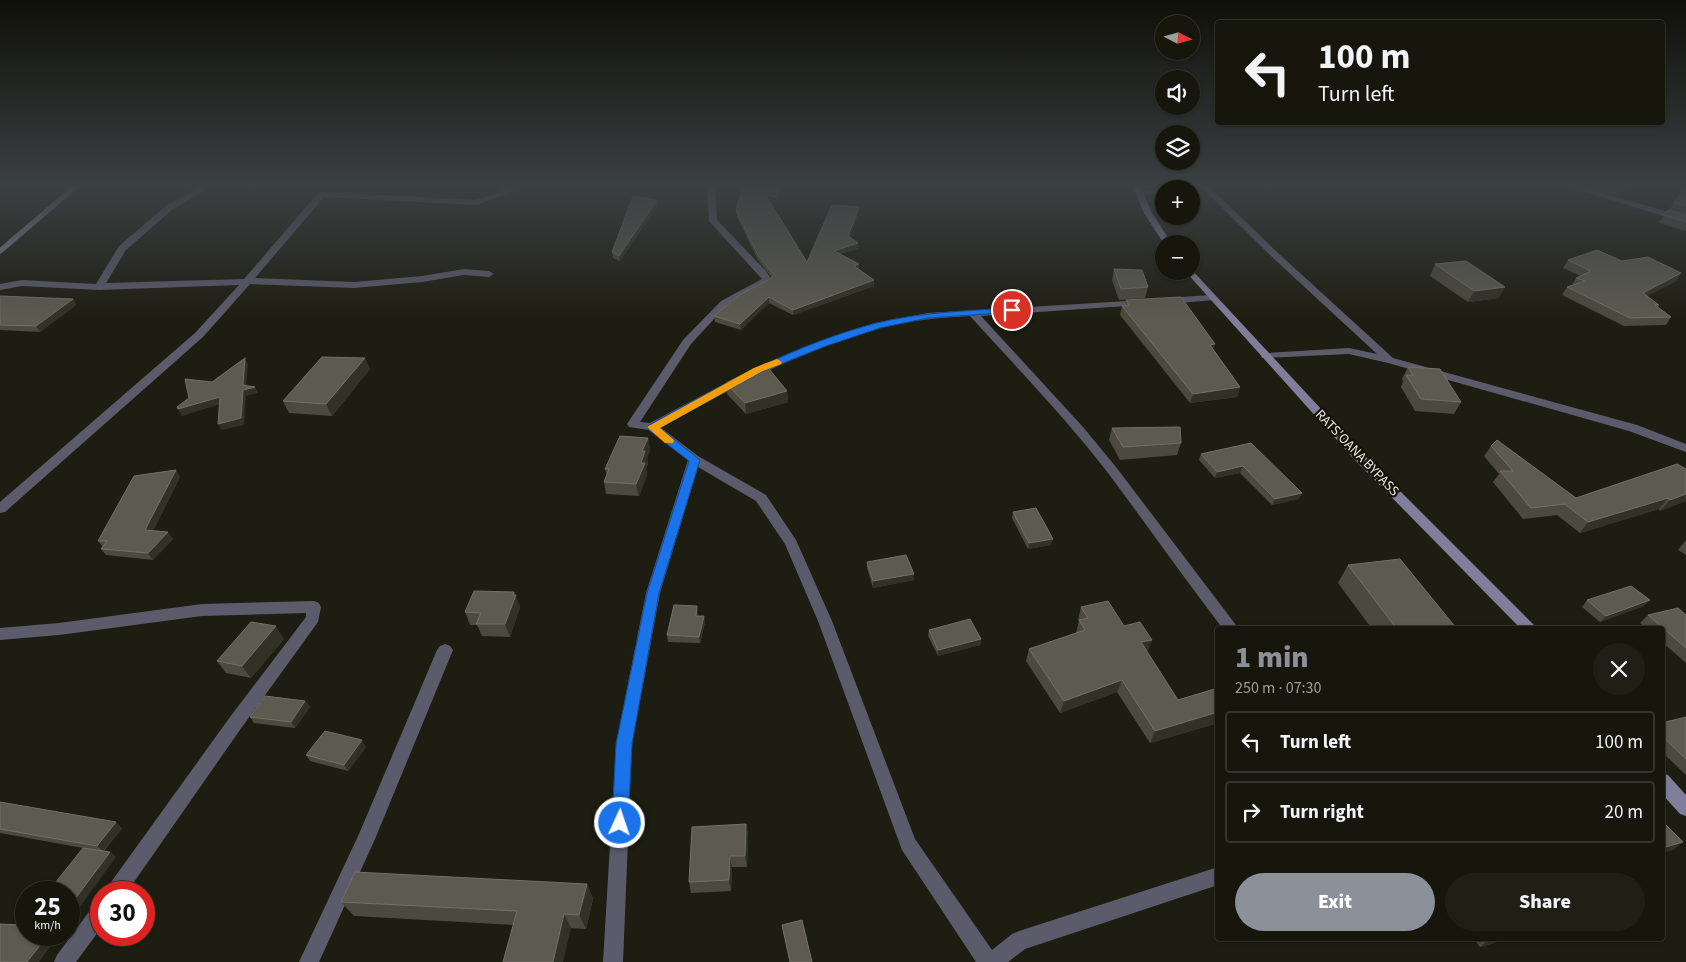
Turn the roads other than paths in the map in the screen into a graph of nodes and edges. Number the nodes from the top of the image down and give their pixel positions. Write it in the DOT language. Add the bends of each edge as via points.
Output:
graph roads {
  1 [pos="141,232"];
  2 [pos="289,232"];
  3 [pos="723,232"];
  4 [pos="1253,232"];
  5 [pos="489,274"];
  6 [pos="1197,280"];
  7 [pos="245,282"];
  8 [pos="99,286"];
  9 [pos="0,287"];
  10 [pos="1212,298"];
  11 [pos="973,313"];
  12 [pos="1266,356"];
  13 [pos="1390,360"];
  14 [pos="652,427"];
  15 [pos="1686,448"];
  16 [pos="694,460"];
  17 [pos="0,509"];
  18 [pos="1230,626"];
  19 [pos="1528,626"];
  20 [pos="0,634"];
  21 [pos="445,650"];
  22 [pos="1665,784"];
  23 [pos="1686,808"];
  24 [pos="1215,877"];
  25 [pos="124,881"];
  26 [pos="90,927"];
  27 [pos="64,962"];
  28 [pos="309,962"];
  29 [pos="613,962"];
  30 [pos="988,962"];
  31 [pos="992,962"];
  1 -- 8 [label="street" via="122,248"];
  2 -- 7 [label="street"];
  3 -- 14 [label="street" via="767,280 724,303 687,342 632,424"];
  4 -- 13 [label="street"];
  5 -- 7 [label="street" via="464,272 354,285"];
  6 -- 10 [label="street, RATS'OANA BYPASS"];
  7 -- 8 [label="street"];
  7 -- 17 [label="street" via="199,335"];
  8 -- 9 [label="street" via="22,283"];
  10 -- 11 [label="street"];
  10 -- 12 [label="street, RATS'OANA BYPASS"];
  11 -- 14 [label="street" via="928,316 878,325 823,344 758,370"];
  11 -- 18 [label="street" via="1090,444"];
  12 -- 13 [label="street" via="1349,351"];
  12 -- 19 [label="street, RATS'OANA BYPASS" via="1357,455"];
  13 -- 15 [label="street" via="1633,428"];
  14 -- 16 [label="street"];
  16 -- 29 [label="street" via="653,593 624,744"];
  16 -- 30 [label="street" via="761,498 791,543 826,620 908,844"];
  20 -- 25 [label="street" via="202,610 314,607 313,618"];
  21 -- 28 [label="street" via="366,839"];
  22 -- 23 [label="street"];
  24 -- 31 [label="street" via="1019,942"];
  26 -- 27 [label="street"];
}
